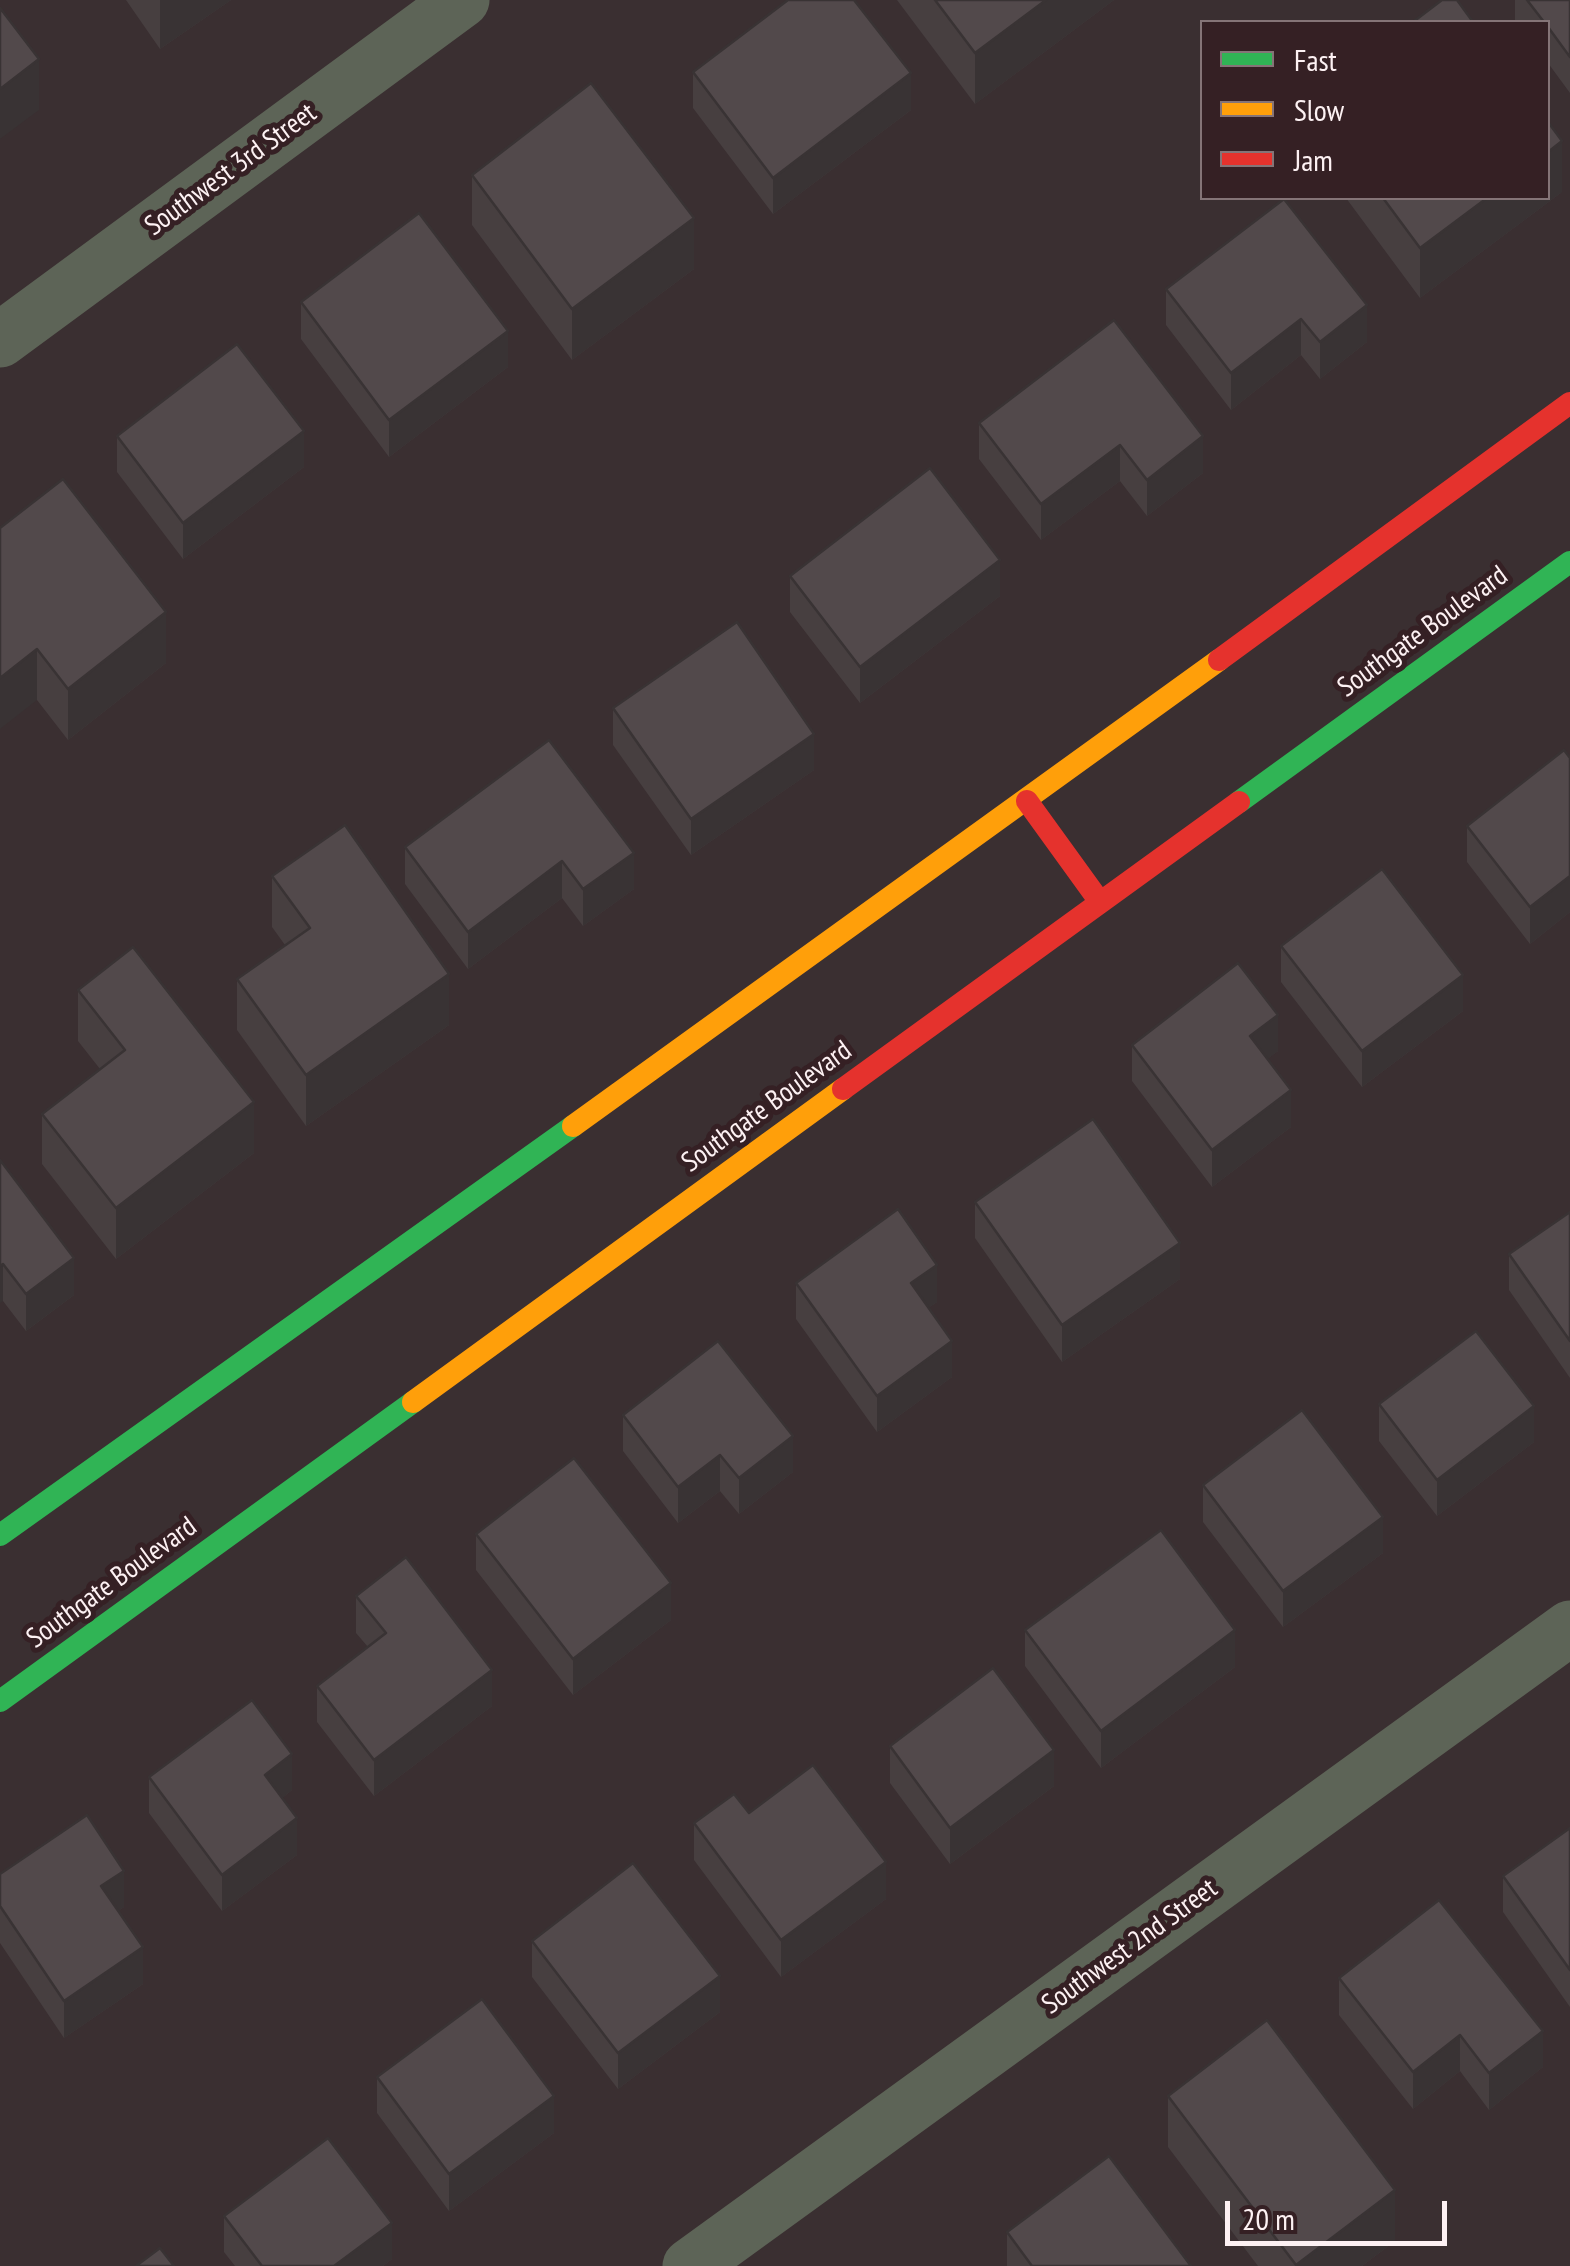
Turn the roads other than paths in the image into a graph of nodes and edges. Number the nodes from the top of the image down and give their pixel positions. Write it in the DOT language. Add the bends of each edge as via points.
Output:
graph roads {
  1 [pos="462,0"];
  2 [pos="0,340"];
  3 [pos="1570,403"];
  4 [pos="1570,562"];
  5 [pos="1027,801"];
  6 [pos="1100,902"];
  7 [pos="0,1535"];
  8 [pos="1570,1628"];
  9 [pos="0,1701"];
  10 [pos="690,2266"];
  1 -- 2 [label="street, Southwest 3rd Street"];
  3 -- 5 [label="main road"];
  4 -- 6 [label="main road, Southgate Boulevard"];
  5 -- 6 [label="main road"];
  5 -- 7 [label="main road"];
  6 -- 9 [label="main road, Southgate Boulevard"];
  8 -- 10 [label="street, Southwest 2nd Street"];
}
